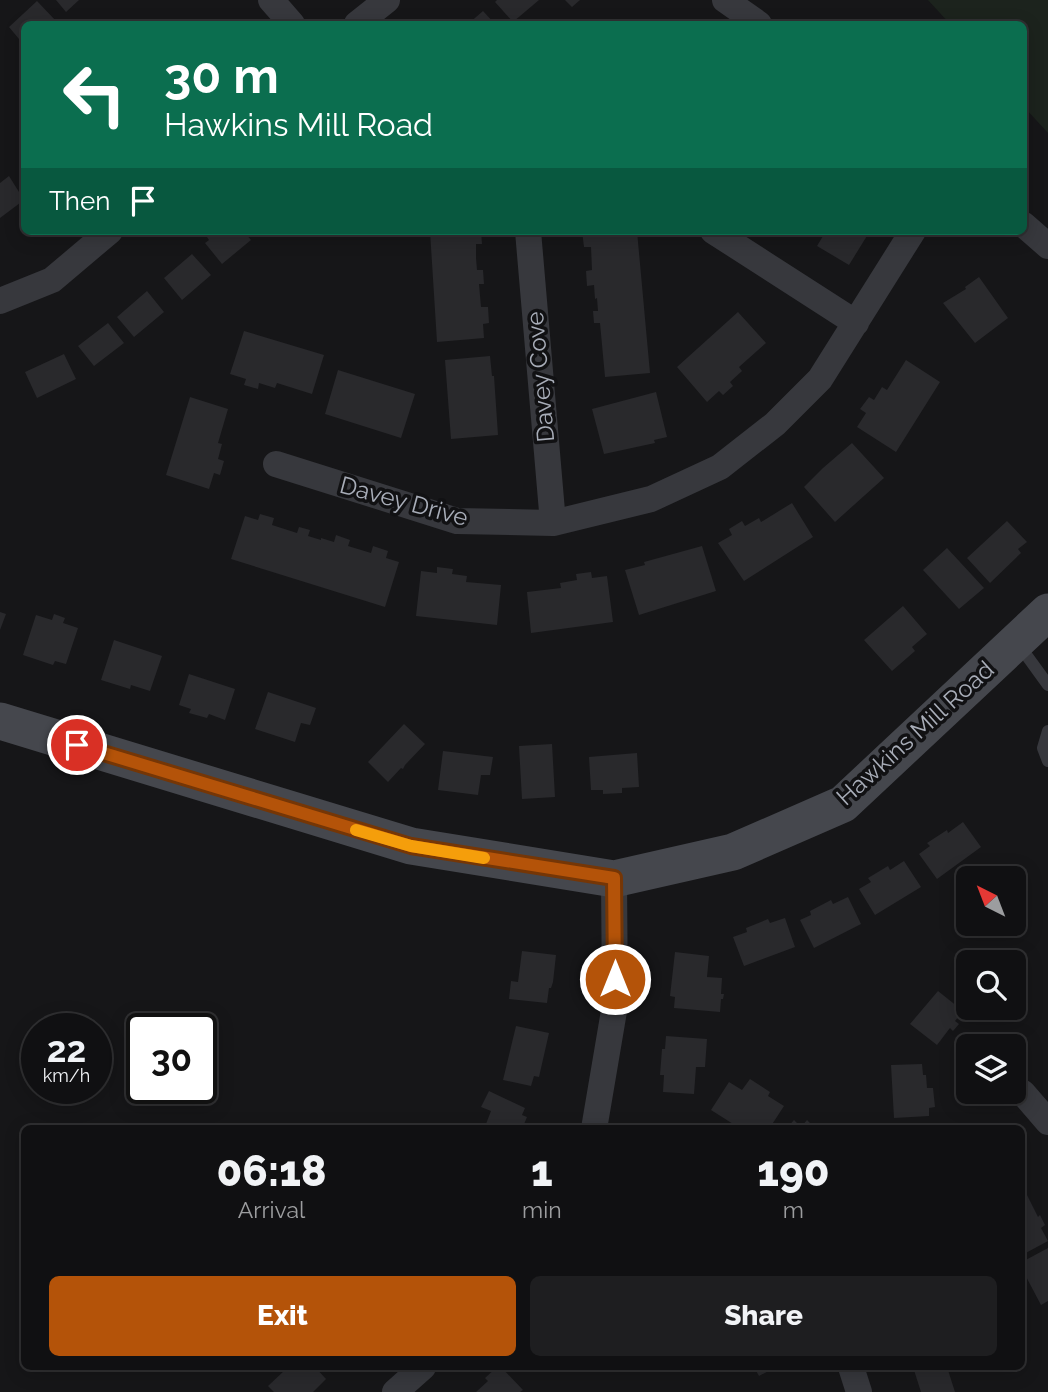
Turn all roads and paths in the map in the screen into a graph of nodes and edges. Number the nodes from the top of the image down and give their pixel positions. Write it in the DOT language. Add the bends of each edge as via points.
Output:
graph roads {
  1 [pos="271,0"];
  2 [pos="387,0"];
  3 [pos="725,0"];
  4 [pos="289,21"];
  5 [pos="361,21"];
  6 [pos="755,21"];
  7 [pos="1027,228"];
  8 [pos="105,235"];
  9 [pos="528,235"];
  10 [pos="719,235"];
  11 [pos="911,235"];
  12 [pos="1048,246"];
  13 [pos="0,301"];
  14 [pos="856,323"];
  15 [pos="276,464"];
  16 [pos="553,523"];
  17 [pos="1048,612"];
  18 [pos="1016,641"];
  19 [pos="1048,685"];
  20 [pos="0,721"];
  21 [pos="1048,731"];
  22 [pos="1048,761"];
  23 [pos="614,878"];
  24 [pos="1026,1096"];
  25 [pos="1048,1122"];
  26 [pos="595,1125"];
  27 [pos="420,1370"];
  28 [pos="852,1370"];
  29 [pos="395,1392"];
  30 [pos="859,1392"];
  1 -- 4 [label="street"];
  2 -- 5 [label="street"];
  3 -- 6 [label="street"];
  7 -- 12 [label="street"];
  8 -- 13 [label="street" via="52,280"];
  9 -- 16 [label="street, Davey Cove"];
  10 -- 14 [label="street"];
  11 -- 14 [label="street, Davey Drive"];
  14 -- 16 [label="street, Davey Drive" via="820,379 775,424 720,467 651,499"];
  15 -- 16 [label="street, Davey Drive" via="457,521"];
  17 -- 18 [label="street, Hawkins Mill Road"];
  18 -- 19 [label="lane"];
  18 -- 23 [label="street, Hawkins Mill Road" via="843,804 733,852"];
  20 -- 23 [label="street, Hawkins Mill Road" via="411,846"];
  21 -- 22 [label="lane" via="1043,748"];
  23 -- 26 [label="street" via="615,1005"];
  24 -- 25 [label="street"];
  27 -- 29 [label="street"];
  28 -- 30 [label="street"];
}
